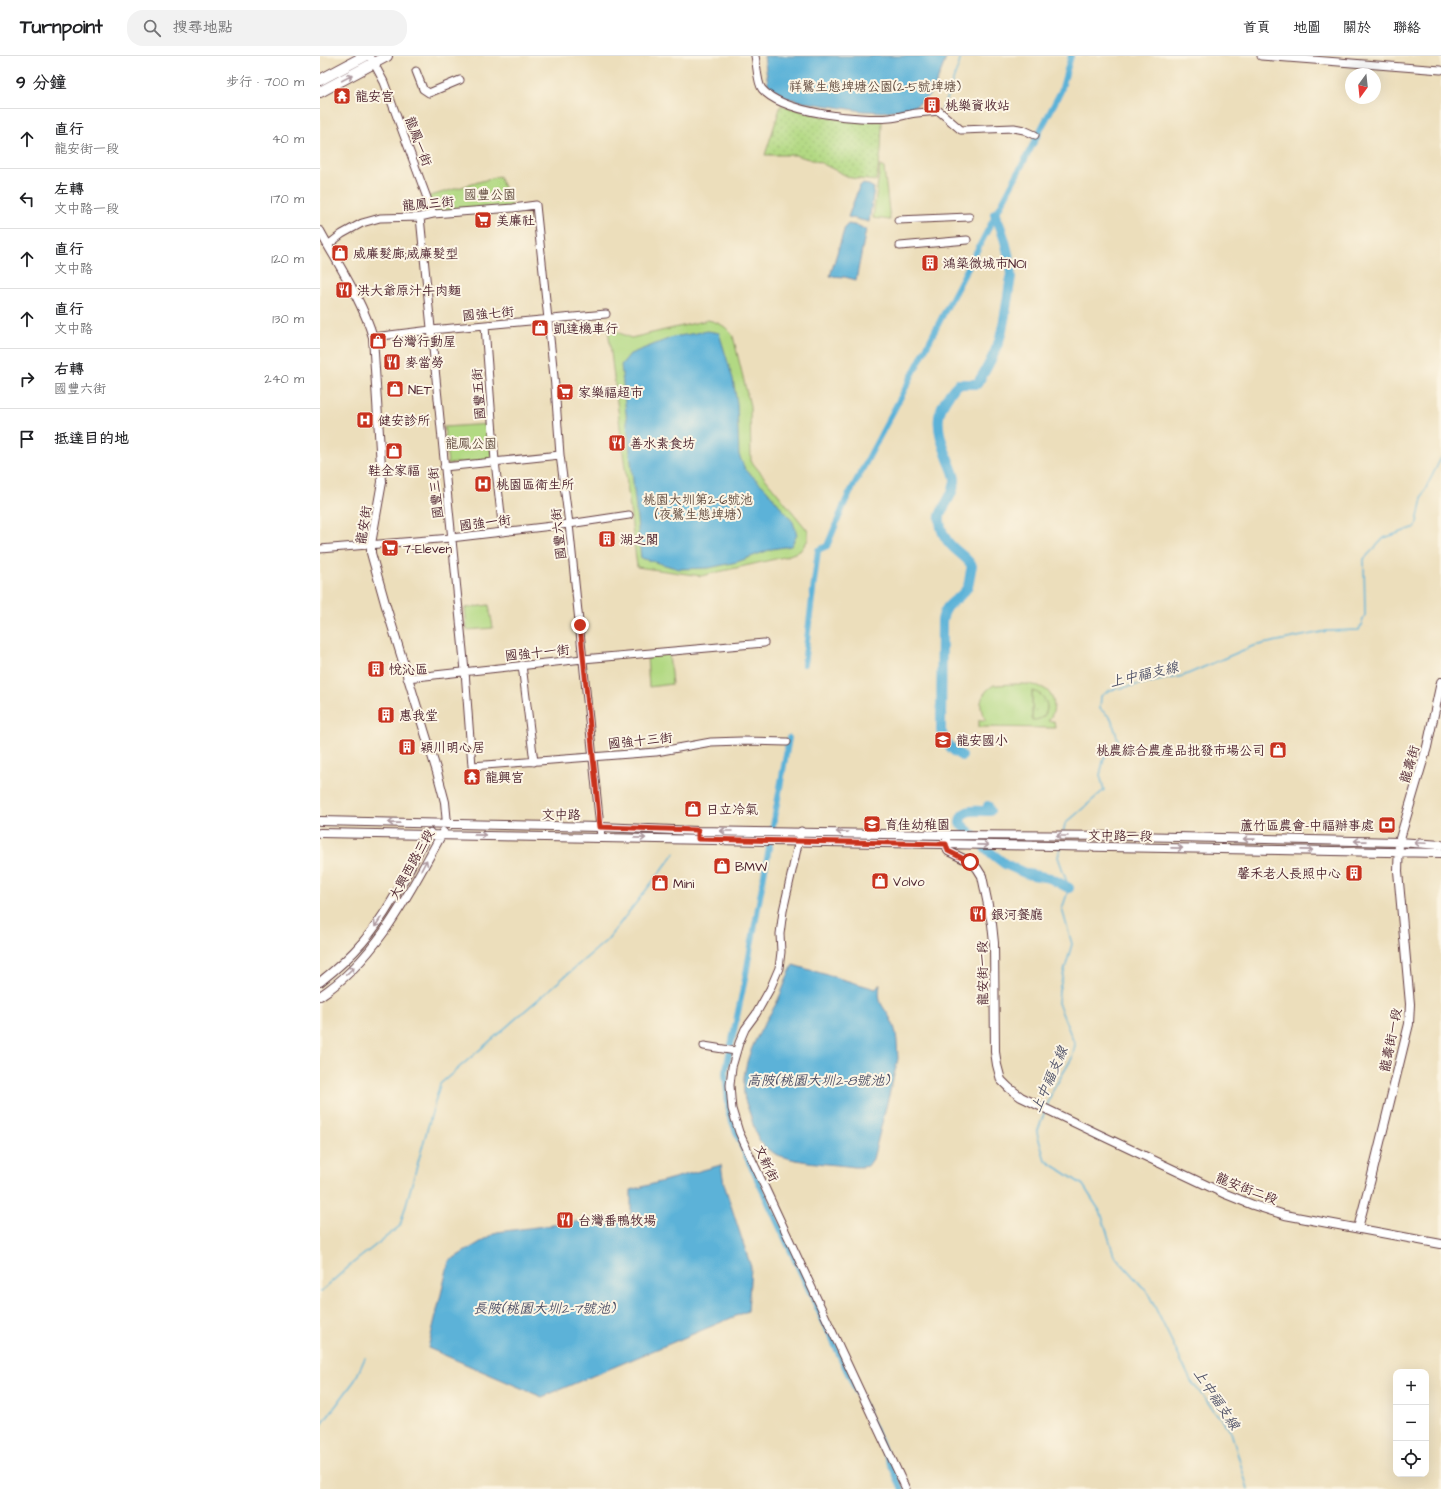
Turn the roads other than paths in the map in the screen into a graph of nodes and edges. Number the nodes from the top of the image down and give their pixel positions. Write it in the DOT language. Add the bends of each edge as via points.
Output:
graph roads {
  1 [pos="365,56"];
  2 [pos="387,56"];
  3 [pos="755,56"];
  4 [pos="1261,56"];
  5 [pos="1294,57"];
  6 [pos="372,60"];
  7 [pos="1441,70"];
  8 [pos="416,71"];
  9 [pos="320,80"];
  10 [pos="460,80"];
  11 [pos="320,92"];
  12 [pos="1035,135"];
  13 [pos="536,205"];
  14 [pos="433,214"];
  15 [pos="420,217"];
  16 [pos="968,217"];
  17 [pos="898,220"];
  18 [pos="320,231"];
  19 [pos="967,240"];
  20 [pos="328,245"];
  21 [pos="900,246"];
  22 [pos="606,314"];
  23 [pos="549,320"];
  24 [pos="485,326"];
  25 [pos="431,330"];
  26 [pos="373,337"];
  27 [pos="560,455"];
  28 [pos="495,461"];
  29 [pos="444,467"];
  30 [pos="629,515"];
  31 [pos="569,524"];
  32 [pos="503,532"];
  33 [pos="451,538"];
  34 [pos="371,544"];
  35 [pos="320,549"];
  36 [pos="764,643"];
  37 [pos="583,659"];
  38 [pos="522,666"];
  39 [pos="465,671"];
  40 [pos="407,678"];
  41 [pos="1441,682"];
  42 [pos="787,742"];
  43 [pos="593,756"];
  44 [pos="534,762"];
  45 [pos="472,766"];
  46 [pos="320,821"];
  47 [pos="447,824"];
  48 [pos="600,827"];
  49 [pos="698,830"];
  50 [pos="801,831"];
  51 [pos="320,833"];
  52 [pos="427,835"];
  53 [pos="441,835"];
  54 [pos="949,835"];
  55 [pos="601,838"];
  56 [pos="1217,838"];
  57 [pos="698,839"];
  58 [pos="799,842"];
  59 [pos="1399,842"];
  60 [pos="946,844"];
  61 [pos="1441,844"];
  62 [pos="1217,849"];
  63 [pos="1399,852"];
  64 [pos="1441,853"];
  65 [pos="320,982"];
  66 [pos="320,996"];
  67 [pos="704,1046"];
  68 [pos="732,1050"];
  69 [pos="1057,1114"];
  70 [pos="1358,1228"];
  71 [pos="1441,1244"];
  72 [pos="906,1489"];
  1 -- 9 [label="main road"];
  2 -- 6 [label="main road"];
  3 -- 12 [label="street" via="760,87 767,94 806,110 862,119 891,118 939,111 961,130 1014,128"];
  4 -- 5 [label="street"];
  5 -- 7 [label="street"];
  11 -- 6 [label="main road, one-way"];
  6 -- 14 [label="street, 龍鳳一街" via="384,82"];
  8 -- 10 [label="street" via="423,89 429,93"];
  13 -- 14 [label="street, 龍鳳三街"];
  13 -- 23 [label="street, 國豐六街"];
  14 -- 15 [label="street, 龍鳳三街"];
  15 -- 20 [label="street, 龍鳳三街" via="380,218 342,234"];
  15 -- 25 [label="street, 國豐三街"];
  16 -- 17 [label="street"];
  18 -- 20 [label="street, 龍安街"];
  19 -- 21 [label="street"];
  20 -- 26 [label="street, 龍安街" via="356,296"];
  22 -- 23 [label="street, 國強七街"];
  23 -- 24 [label="street, 國強七街"];
  23 -- 27 [label="street, 國豐六街"];
  24 -- 25 [label="street, 國強七街"];
  24 -- 28 [label="street, 國豐五街"];
  25 -- 26 [label="street, 國強七街"];
  25 -- 29 [label="street, 國豐三街"];
  26 -- 34 [label="street, 龍安街" via="382,482"];
  27 -- 28 [label="street"];
  27 -- 31 [label="street, 國豐六街"];
  28 -- 29 [label="street"];
  28 -- 32 [label="street, 國豐五街"];
  29 -- 33 [label="street, 國豐三街"];
  30 -- 31 [label="street, 國強一街"];
  31 -- 32 [label="street, 國強一街"];
  31 -- 37 [label="street, 國豐六街"];
  32 -- 33 [label="street, 國強一街"];
  33 -- 34 [label="street, 國強一街"];
  33 -- 39 [label="street, 國豐三街"];
  34 -- 35 [label="street, 國強一街"];
  34 -- 40 [label="street, 龍安街" via="372,558"];
  36 -- 37 [label="street, 國強十一街"];
  37 -- 38 [label="street, 國強十一街"];
  37 -- 43 [label="street, 國豐六街"];
  38 -- 39 [label="street, 國強十一街"];
  38 -- 44 [label="street"];
  39 -- 40 [label="street, 國強十一街"];
  39 -- 45 [label="street, 國豐三街"];
  40 -- 47 [label="street, 龍安街" via="441,787"];
  41 -- 59 [label="street, 龍壽街" via="1427,747"];
  42 -- 43 [label="street, 國強十三街" via="712,742 656,752"];
  43 -- 44 [label="street, 國強十三街"];
  43 -- 48 [label="street, 國豐六街"];
  44 -- 45 [label="street, 國強十三街"];
  47 -- 46 [label="street, 文中路, one-way"];
  47 -- 48 [label="street, 文中路"];
  47 -- 52 [label="street, 大興西路三段"];
  47 -- 53 [label="street, 大興西路三段"];
  48 -- 49 [label="street, 文中路"];
  48 -- 55 [label="street, 國豐六街"];
  50 -- 49 [label="street, 文中路, one-way"];
  49 -- 57 [label="street"];
  54 -- 50 [label="street, 文中路一段, one-way"];
  50 -- 58 [label="street, 文新街"];
  51 -- 52 [label="street, 文中路"];
  52 -- 53 [label="street, 文中路"];
  52 -- 65 [label="street, 大興西路三段, one-way" via="392,901 373,929 351,955"];
  53 -- 55 [label="street, 文中路, one-way"];
  66 -- 53 [label="street, 大興西路三段, one-way" via="332,989 364,957 396,914"];
  56 -- 54 [label="street, 文中路一段, one-way"];
  54 -- 60 [label="street"];
  55 -- 57 [label="street, 文中路, one-way"];
  59 -- 56 [label="street, 文中路一段, one-way"];
  56 -- 62 [label="street"];
  57 -- 58 [label="street, 文中路"];
  58 -- 60 [label="street, 文中路一段"];
  58 -- 68 [label="street, 文新街" via="783,911 779,968 756,1014"];
  61 -- 59 [label="street, 文中路一段, one-way"];
  59 -- 63 [label="street, 龍壽街"];
  60 -- 62 [label="street, 文中路一段, one-way"];
  60 -- 69 [label="street, 龍安街一段" via="948,851 977,868 986,891 994,943 995,1052 1001,1080 1021,1097"];
  62 -- 63 [label="street, 文中路一段, one-way"];
  63 -- 64 [label="street, 文中路一段"];
  63 -- 70 [label="street, 龍壽街一段" via="1398,871 1410,1004 1409,1024"];
  67 -- 68 [label="street"];
  68 -- 72 [label="street, 文新街" via="731,1098 739,1132"];
  69 -- 70 [label="street, 龍安街二段" via="1253,1205 1285,1215"];
  70 -- 71 [label="street, 龍安街二段"];
}
